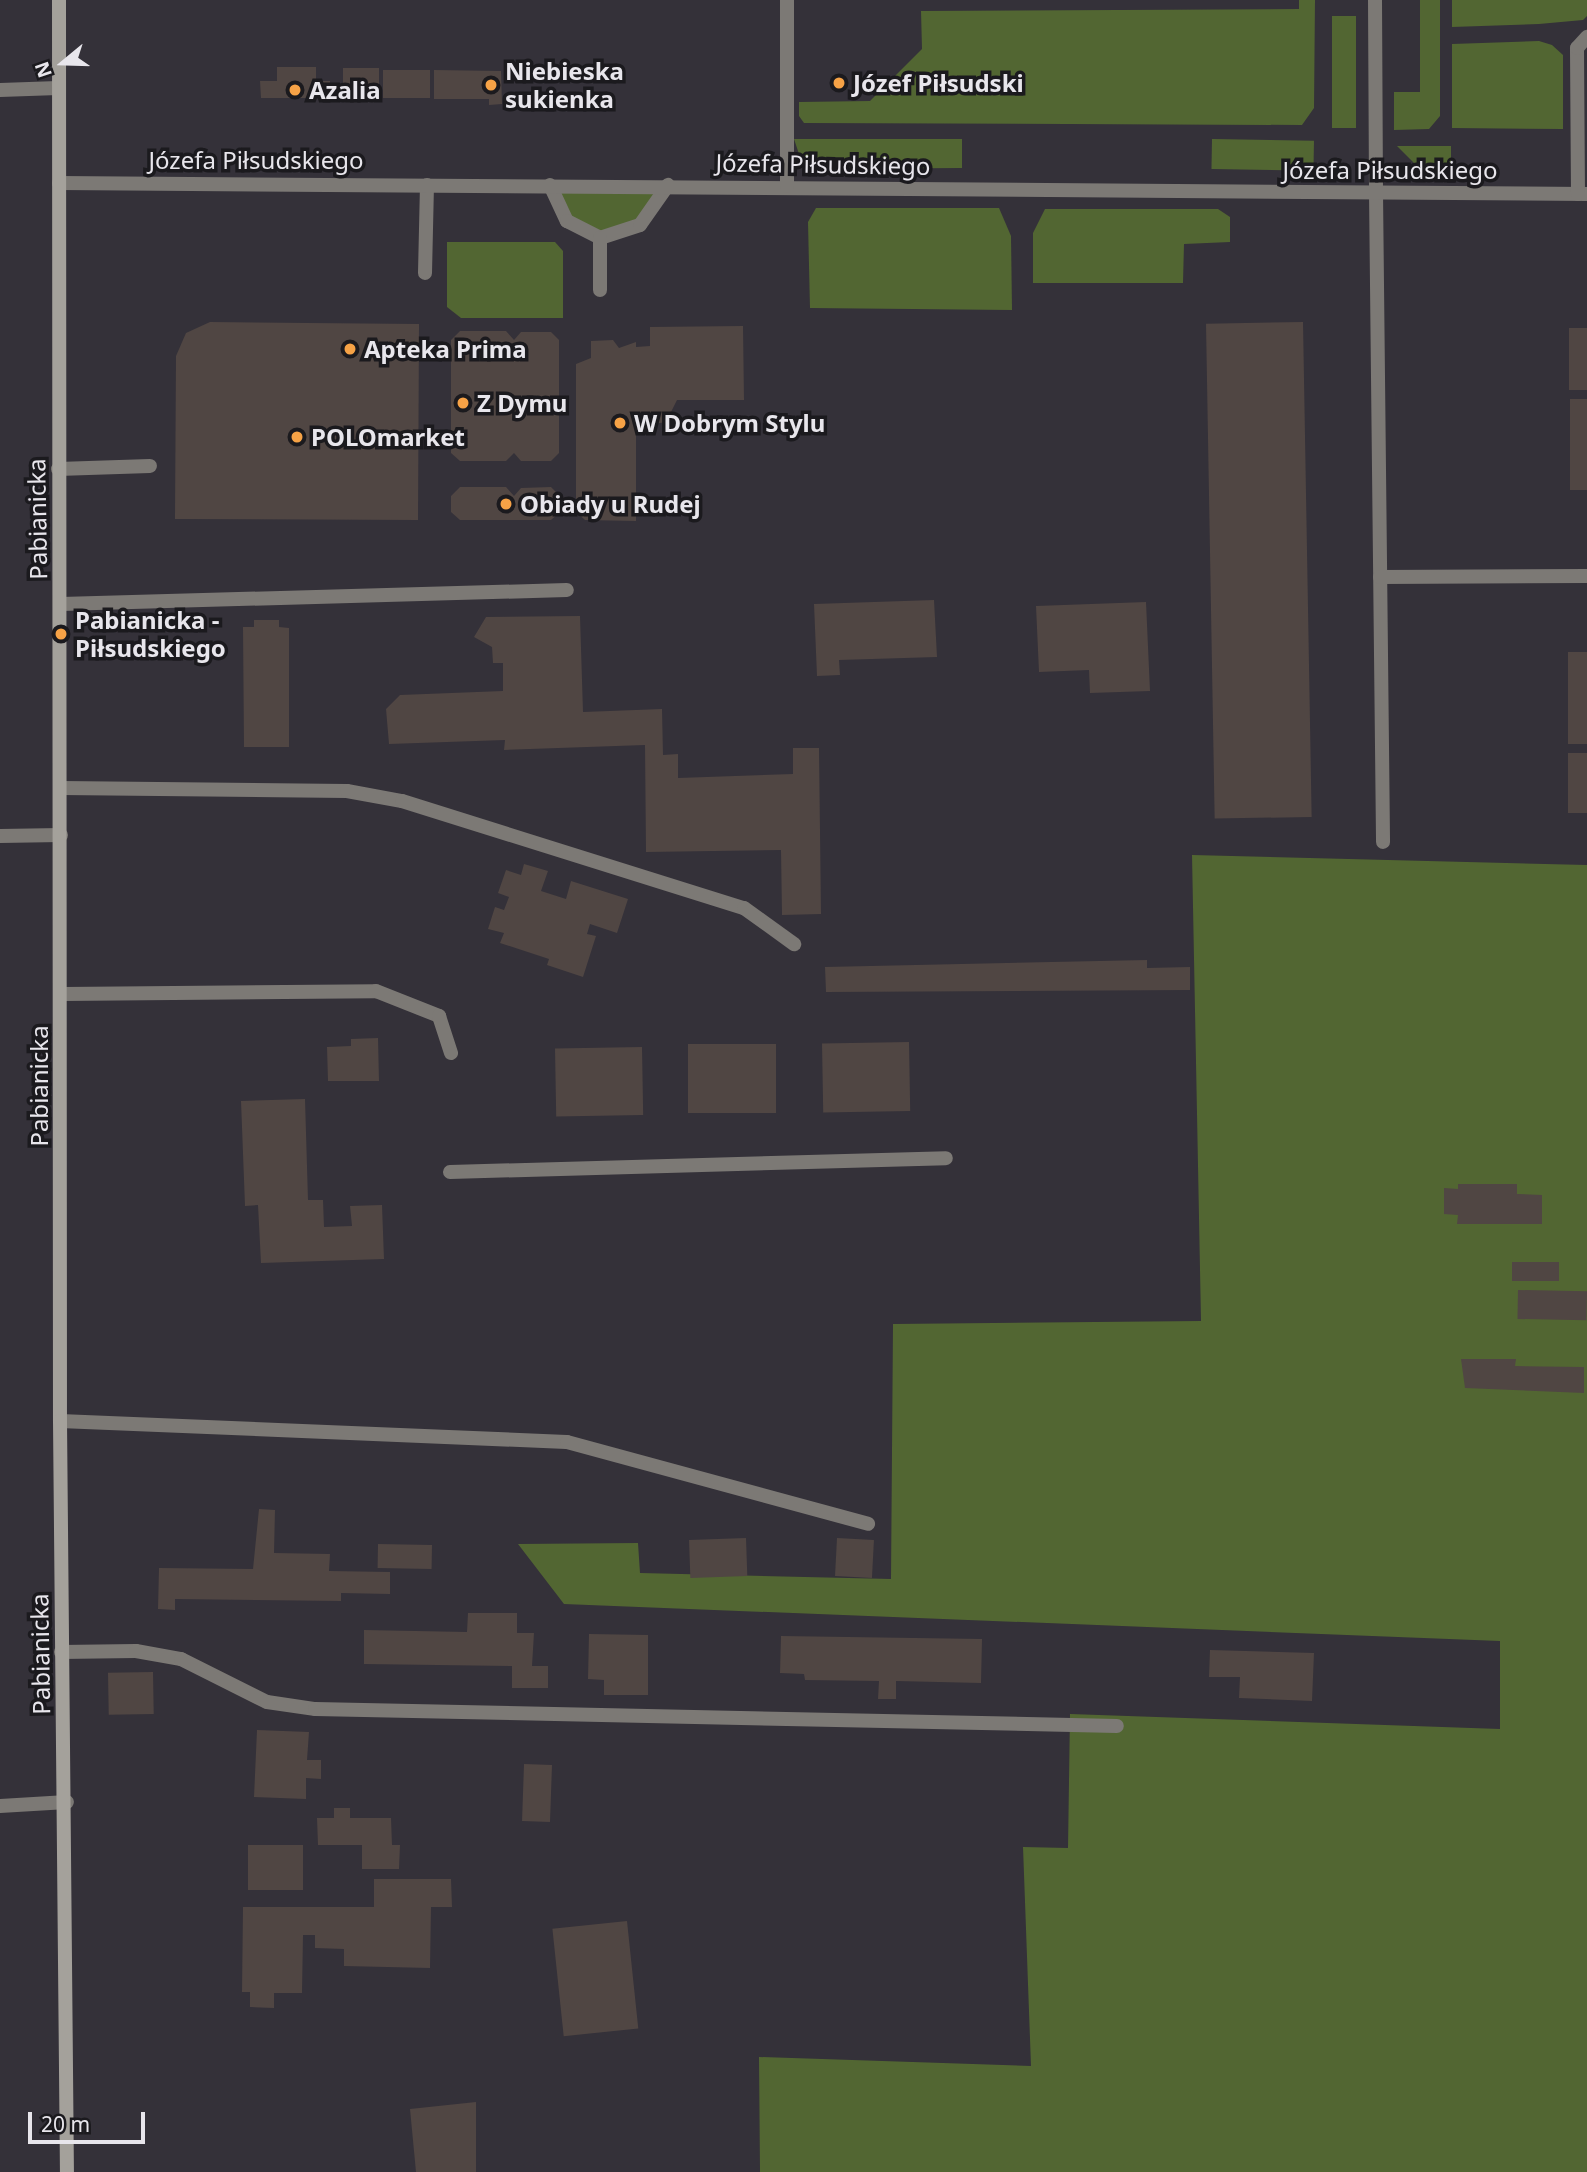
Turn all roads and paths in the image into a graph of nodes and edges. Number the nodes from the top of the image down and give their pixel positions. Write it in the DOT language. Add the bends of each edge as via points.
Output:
graph roads {
  1 [pos="59,0"];
  2 [pos="787,0"];
  3 [pos="1375,0"];
  4 [pos="1587,37"];
  5 [pos="58,88"];
  6 [pos="0,90"];
  7 [pos="59,183"];
  8 [pos="427,185"];
  9 [pos="550,185"];
  10 [pos="667,186"];
  11 [pos="787,186"];
  12 [pos="1376,192"];
  13 [pos="1582,194"];
  14 [pos="600,238"];
  15 [pos="425,273"];
  16 [pos="600,290"];
  17 [pos="150,466"];
  18 [pos="58,469"];
  19 [pos="1587,576"];
  20 [pos="1380,577"];
  21 [pos="567,590"];
  22 [pos="61,604"];
  23 [pos="61,788"];
  24 [pos="61,835"];
  25 [pos="0,836"];
  26 [pos="1383,842"];
  27 [pos="794,944"];
  28 [pos="63,994"];
  29 [pos="451,1053"];
  30 [pos="946,1158"];
  31 [pos="450,1172"];
  32 [pos="60,1421"];
  33 [pos="868,1524"];
  34 [pos="61,1652"];
  35 [pos="1117,1726"];
  36 [pos="67,1802"];
  37 [pos="0,1806"];
  38 [pos="67,2172"];
  1 -- 5 [label="street, Pabianicka"];
  2 -- 11 [label="street"];
  3 -- 12 [label="street"];
  4 -- 13 [label="street" via="1577,48"];
  5 -- 6 [label="street"];
  5 -- 7 [label="street, Pabianicka"];
  7 -- 8 [label="street, Józefa Piłsudskiego"];
  7 -- 18 [label="street, Pabianicka"];
  8 -- 9 [label="street, Józefa Piłsudskiego"];
  8 -- 15 [label="street"];
  9 -- 10 [label="street, Józefa Piłsudskiego"];
  9 -- 14 [label="street" via="567,221"];
  10 -- 11 [label="street, Józefa Piłsudskiego"];
  10 -- 14 [label="street" via="640,225"];
  11 -- 12 [label="street, Józefa Piłsudskiego"];
  12 -- 13 [label="street, Józefa Piłsudskiego"];
  12 -- 20 [label="street"];
  14 -- 16 [label="street"];
  17 -- 18 [label="street"];
  18 -- 22 [label="street, Pabianicka"];
  19 -- 20 [label="street"];
  20 -- 26 [label="street"];
  21 -- 22 [label="street"];
  22 -- 23 [label="street, Pabianicka"];
  23 -- 24 [label="street, Pabianicka"];
  23 -- 27 [label="street" via="347,791 402,801 744,908"];
  24 -- 25 [label="street"];
  24 -- 28 [label="street, Pabianicka"];
  28 -- 29 [label="street" via="376,991 439,1016"];
  28 -- 32 [label="street, Pabianicka"];
  30 -- 31 [label="street"];
  32 -- 33 [label="street" via="567,1442"];
  32 -- 34 [label="street, Pabianicka"];
  34 -- 35 [label="street" via="136,1651 181,1659 267,1702 315,1709"];
  34 -- 36 [label="street, Pabianicka"];
  36 -- 37 [label="street"];
  36 -- 38 [label="street, Pabianicka"];
}
